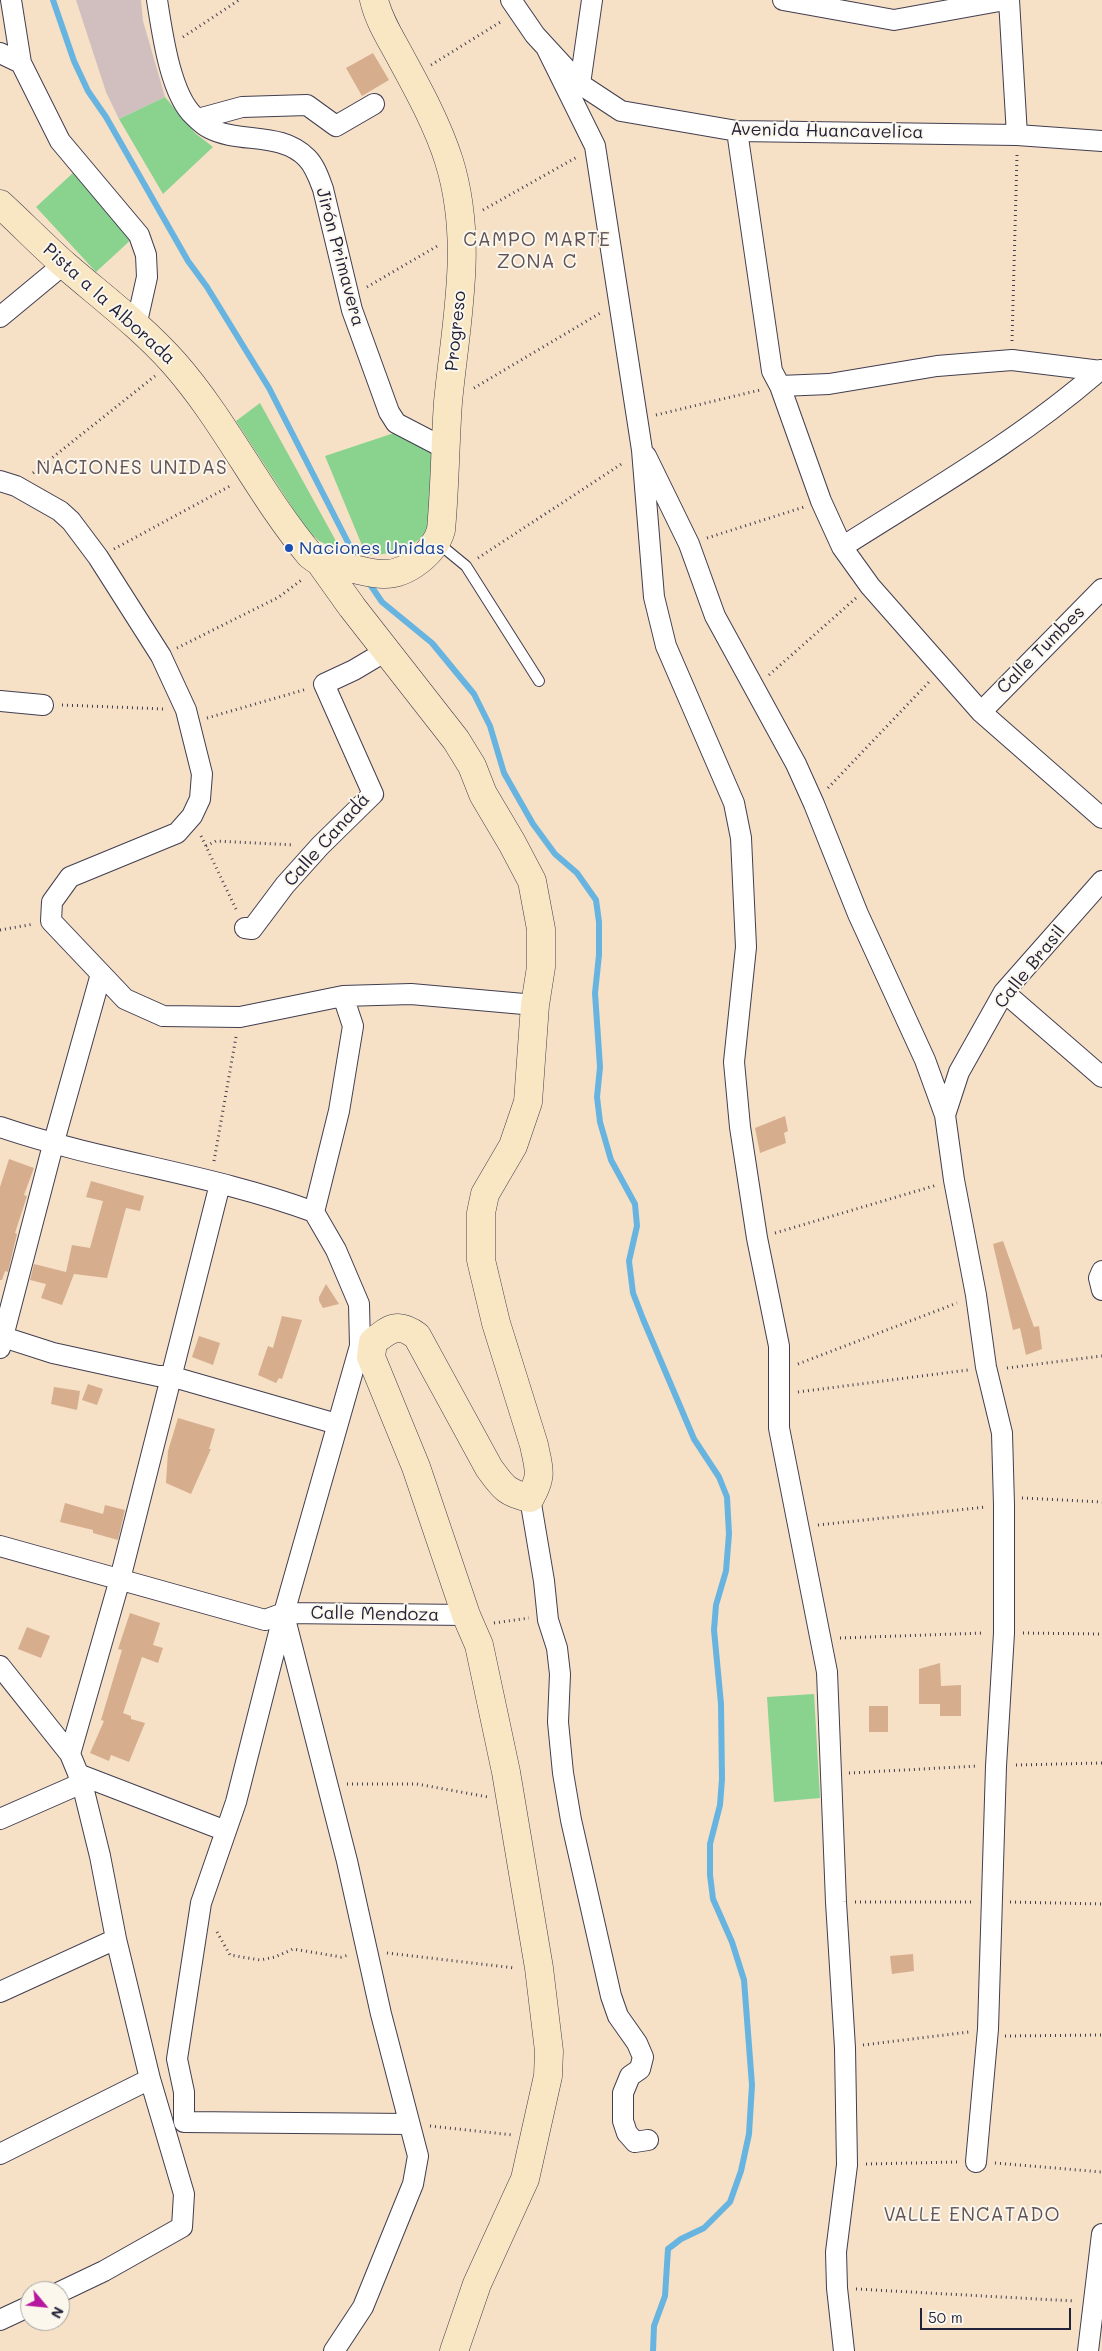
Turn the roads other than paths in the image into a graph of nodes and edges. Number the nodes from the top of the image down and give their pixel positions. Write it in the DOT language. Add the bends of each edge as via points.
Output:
graph roads {
  1 [pos="10,0"];
  2 [pos="157,0"];
  3 [pos="374,0"];
  4 [pos="592,0"];
  5 [pos="784,0"];
  6 [pos="1007,0"];
  7 [pos="514,6"];
  8 [pos="546,47"];
  9 [pos="0,54"];
  10 [pos="21,63"];
  11 [pos="580,84"];
  12 [pos="374,104"];
  13 [pos="198,119"];
  14 [pos="737,131"];
  15 [pos="1017,135"];
  16 [pos="1102,141"];
  17 [pos="2,213"];
  18 [pos="64,264"];
  19 [pos="0,317"];
  20 [pos="136,326"];
  21 [pos="1101,370"];
  22 [pos="780,386"];
  23 [pos="446,449"];
  24 [pos="642,450"];
  25 [pos="8,484"];
  26 [pos="842,547"];
  27 [pos="432,549"];
  28 [pos="322,565"];
  29 [pos="1102,589"];
  30 [pos="386,651"];
  31 [pos="540,681"];
  32 [pos="0,701"];
  33 [pos="43,705"];
  34 [pos="981,712"];
  35 [pos="1102,818"];
  36 [pos="1102,882"];
  37 [pos="245,928"];
  38 [pos="101,974"];
  39 [pos="1004,992"];
  40 [pos="343,996"];
  41 [pos="535,1005"];
  42 [pos="1102,1077"];
  43 [pos="945,1115"];
  44 [pos="0,1127"];
  45 [pos="52,1145"];
  46 [pos="216,1183"];
  47 [pos="314,1212"];
  48 [pos="1102,1270"];
  49 [pos="1102,1290"];
  50 [pos="366,1334"];
  51 [pos="1,1340"];
  52 [pos="170,1376"];
  53 [pos="338,1424"];
  54 [pos="530,1498"];
  55 [pos="0,1546"];
  56 [pos="120,1579"];
  57 [pos="284,1613"];
  58 [pos="468,1621"];
  59 [pos="0,1666"];
  60 [pos="70,1754"];
  61 [pos="80,1778"];
  62 [pos="0,1819"];
  63 [pos="226,1831"];
  64 [pos="116,1939"];
  65 [pos="0,1992"];
  66 [pos="150,2079"];
  67 [pos="409,2124"];
  68 [pos="648,2140"];
  69 [pos="0,2154"];
  70 [pos="976,2162"];
  71 [pos="1102,2234"];
  72 [pos="70,2287"];
  73 [pos="20,2311"];
  74 [pos="0,2320"];
  75 [pos="334,2351"];
  76 [pos="454,2351"];
  77 [pos="844,2351"];
  78 [pos="1088,2351"];
  1 -- 10 [label="street"];
  2 -- 13 [label="street, Jirón Primavera" via="165,48 180,94"];
  3 -- 23 [label="street, Progreso" via="377,14 412,77 450,162 462,227 463,264"];
  4 -- 11 [label="street"];
  5 -- 6 [label="street" via="894,20"];
  6 -- 15 [label="street"];
  7 -- 8 [label="street, Avenida Huancavelica"];
  8 -- 11 [label="street, Avenida Huancavelica"];
  8 -- 24 [label="street" via="595,146"];
  9 -- 10 [label="street"];
  10 -- 20 [label="street" via="60,141 139,235 146,255 147,277"];
  11 -- 14 [label="street, Avenida Huancavelica" via="621,111"];
  12 -- 13 [label="street" via="336,126 307,105 242,108"];
  13 -- 23 [label="street, Jirón Primavera" via="208,128 267,139 308,158 323,188 349,298 389,412 396,424"];
  14 -- 15 [label="street, Avenida Huancavelica"];
  14 -- 22 [label="street" via="772,371"];
  15 -- 16 [label="street, Avenida Huancavelica"];
  17 -- 18 [label="street, Pista a la Alborada"];
  18 -- 19 [label="street"];
  18 -- 20 [label="street, Pista a la Alborada"];
  20 -- 28 [label="street, Pista a la Alborada" via="174,362 217,418 294,537"];
  21 -- 22 [label="street" via="1012,360 936,366 829,384"];
  21 -- 26 [label="street" via="1072,395 988,454"];
  22 -- 26 [label="street" via="821,501"];
  23 -- 27 [label="street, Progreso" via="442,512"];
  24 -- 43 [label="street" via="689,544 715,616 796,764 858,914 925,1060"];
  24 -- 77 [label="street" via="654,597 666,646 734,803 742,838 746,947 734,1062 740,1127 757,1238 779,1346 779,1428 827,1672 845,2048 847,2165 836,2252"];
  25 -- 38 [label="street" via="60,511 98,557 161,656 188,717 202,774 200,799 192,816 177,833 70,877 52,902 52,921"];
  26 -- 34 [label="street" via="870,586"];
  27 -- 28 [label="street" via="402,570 384,574"];
  27 -- 31 [label="lane" via="466,566"];
  28 -- 30 [label="street, Pista a la Alborada"];
  29 -- 34 [label="street, Calle Tumbes"];
  30 -- 37 [label="street, Calle Canadá" via="324,684 373,794 285,885 252,929"];
  30 -- 41 [label="street, Pista a la Alborada" via="456,740 532,882 541,929"];
  32 -- 33 [label="street"];
  34 -- 35 [label="street"];
  36 -- 39 [label="street, Calle Brasil"];
  38 -- 40 [label="street" via="125,999 163,1016 240,1017"];
  38 -- 45 [label="street"];
  39 -- 42 [label="street"];
  39 -- 43 [label="street, Calle Brasil" via="959,1072"];
  40 -- 41 [label="street" via="411,994"];
  40 -- 47 [label="street" via="353,1026 340,1111"];
  41 -- 54 [label="street, Pista a la Alborada" via="528,1102 513,1146 485,1194 480,1213 481,1260 496,1323 537,1459 539,1482"];
  43 -- 70 [label="street" via="986,1367 1002,1433 1004,1632 996,1766 988,2033"];
  44 -- 45 [label="street"];
  45 -- 46 [label="street"];
  45 -- 51 [label="street"];
  46 -- 47 [label="street" via="268,1195"];
  46 -- 52 [label="street"];
  47 -- 50 [label="street" via="349,1277"];
  48 -- 49 [label="street" via="1099,1278"];
  50 -- 53 [label="street"];
  50 -- 54 [label="street" via="389,1328 406,1328 417,1336 489,1468 513,1495"];
  50 -- 58 [label="street" via="371,1357 416,1467"];
  51 -- 52 [label="street" via="158,1376"];
  52 -- 53 [label="street"];
  52 -- 56 [label="street"];
  53 -- 57 [label="street"];
  54 -- 68 [label="street" via="550,1626 557,1648 560,1674 558,1722 571,1820 610,1996 643,2057 640,2069 630,2076 623,2094 623,2121 635,2142"];
  55 -- 56 [label="street, Calle Mendoza"];
  56 -- 57 [label="street, Calle Mendoza" via="265,1620"];
  56 -- 60 [label="street"];
  57 -- 58 [label="street, Calle Mendoza"];
  57 -- 63 [label="street"];
  57 -- 67 [label="street"];
  58 -- 76 [label="street" via="478,1645 510,1801 540,1972 549,2051 548,2076 525,2179 477,2284"];
  59 -- 60 [label="street"];
  60 -- 61 [label="street"];
  61 -- 62 [label="street"];
  61 -- 63 [label="street"];
  61 -- 64 [label="street"];
  63 -- 67 [label="street" via="201,1903 176,2059 184,2092 184,2122"];
  64 -- 65 [label="street"];
  64 -- 66 [label="street"];
  66 -- 69 [label="street"];
  66 -- 72 [label="street" via="184,2194 182,2227"];
  67 -- 75 [label="street" via="418,2156 413,2184 363,2307"];
  71 -- 78 [label="street"];
  73 -- 74 [label="street"];
}
